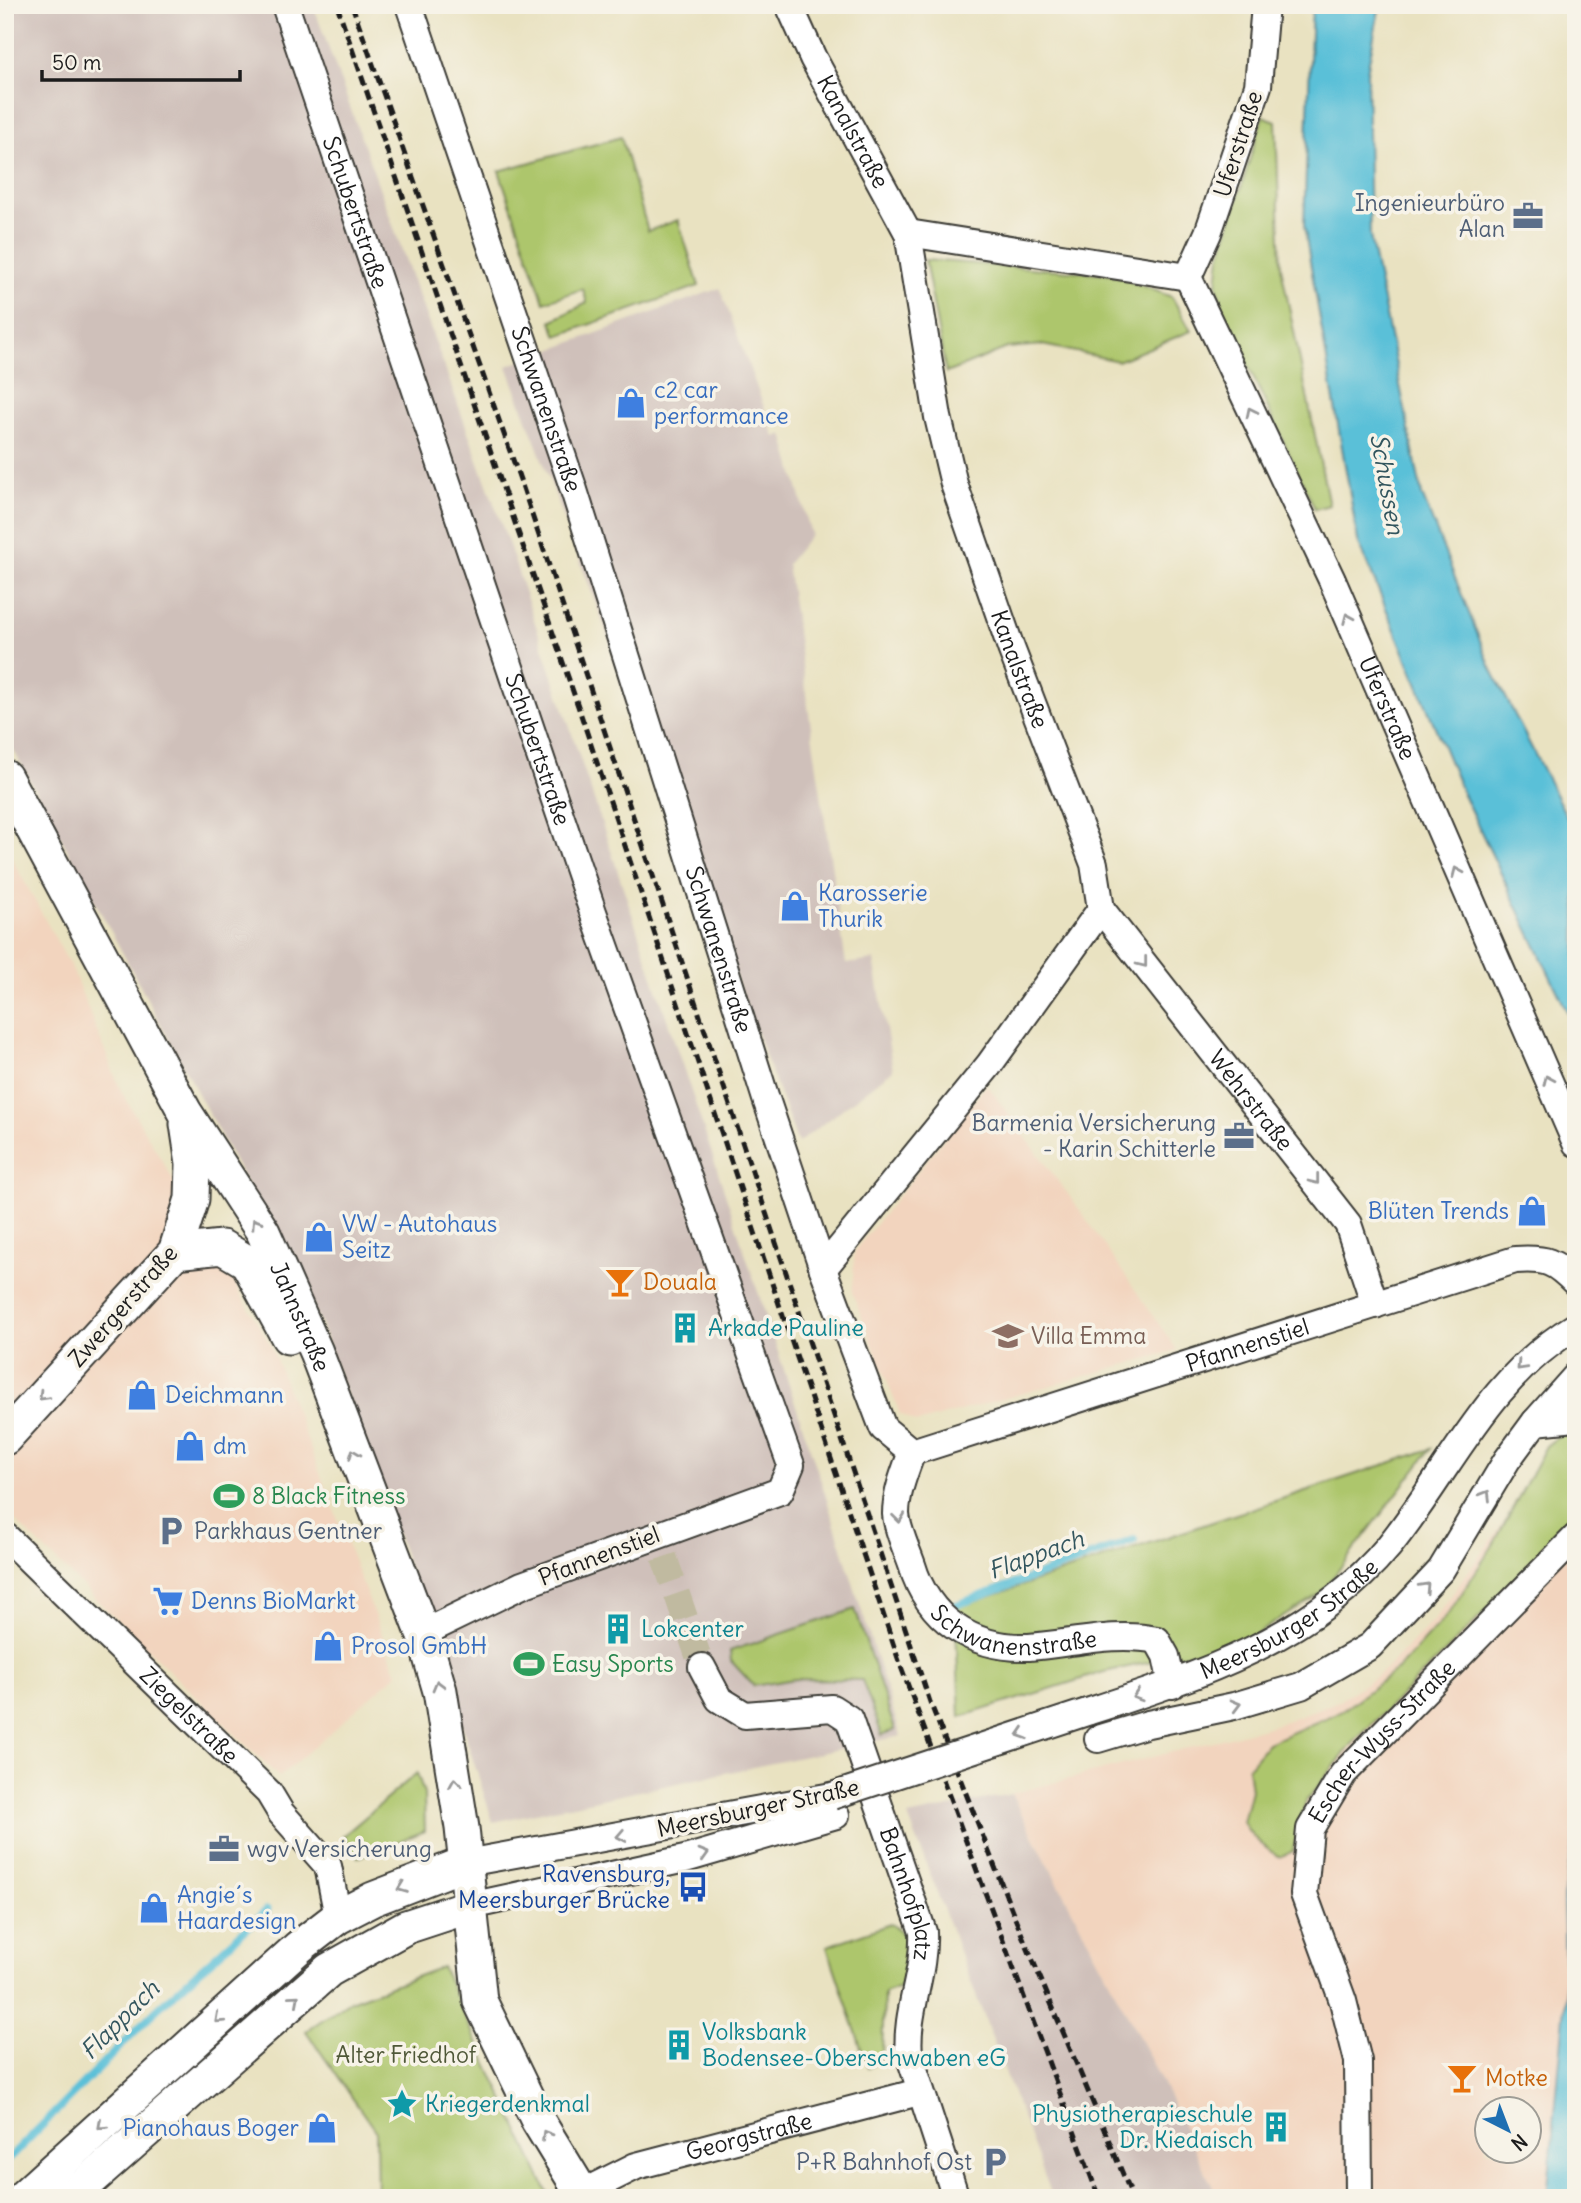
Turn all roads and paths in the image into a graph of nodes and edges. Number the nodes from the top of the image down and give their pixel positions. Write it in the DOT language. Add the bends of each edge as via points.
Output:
graph roads {
  1 [pos="285,5"];
  2 [pos="409,5"];
  3 [pos="789,5"];
  4 [pos="1265,5"];
  5 [pos="908,233"];
  6 [pos="1188,277"];
  7 [pos="5,777"];
  8 [pos="1101,909"];
  9 [pos="185,1112"];
  10 [pos="1576,1143"];
  11 [pos="175,1252"];
  12 [pos="823,1269"];
  13 [pos="1575,1280"];
  14 [pos="1375,1306"];
  15 [pos="1576,1326"];
  16 [pos="1576,1376"];
  17 [pos="333,1401"];
  18 [pos="1576,1418"];
  19 [pos="1535,1422"];
  20 [pos="5,1438"];
  21 [pos="912,1452"];
  22 [pos="780,1491"];
  23 [pos="5,1536"];
  24 [pos="1576,1537"];
  25 [pos="423,1633"];
  26 [pos="702,1667"];
  27 [pos="1172,1685"];
  28 [pos="1098,1739"];
  29 [pos="834,1806"];
  30 [pos="466,1863"];
  31 [pos="470,1906"];
  32 [pos="338,1917"];
  33 [pos="919,2092"];
  34 [pos="583,2195"];
  35 [pos="22,2198"];
  36 [pos="70,2198"];
  37 [pos="956,2198"];
  38 [pos="1359,2198"];
  1 -- 22 [label="street, Schubertstraße" via="593,912 790,1465"];
  2 -- 12 [label="street, Schwanenstraße" via="573,487"];
  3 -- 5 [label="street, Kanalstraße"];
  4 -- 6 [label="street, Uferstraße" via="1258,86 1208,233"];
  5 -- 6 [label="street"];
  5 -- 8 [label="street, Kanalstraße" via="938,417 954,484 1094,864"];
  10 -- 6 [label="street, Uferstraße, one-way" via="1332,580"];
  7 -- 9 [label="main road, Jahnstraße"];
  8 -- 12 [label="street" via="989,1066"];
  8 -- 14 [label="street, Wehrstraße, one-way" via="1348,1224"];
  9 -- 11 [label="main road, Zwergerstraße" via="193,1164 192,1199"];
  17 -- 9 [label="main road, Jahnstraße, one-way" via="295,1301 262,1232"];
  11 -- 17 [label="main road" via="222,1247 247,1262 300,1360"];
  11 -- 20 [label="main road, Zwergerstraße, one-way"];
  12 -- 21 [label="street, Schwanenstraße" via="883,1428"];
  13 -- 14 [label="street, Pfannenstiel" via="1555,1263 1515,1260"];
  14 -- 21 [label="street, Pfannenstiel"];
  15 -- 27 [label="street, Meersburger Straße, one-way" via="1522,1364 1475,1422 1387,1548 1325,1608 1226,1664"];
  16 -- 19 [label="street, Meersburger Straße"];
  25 -- 17 [label="main road, Jahnstraße, one-way"];
  18 -- 19 [label="street"];
  28 -- 19 [label="street, Meersburger Straße, one-way" via="1301,1686 1370,1646 1441,1570"];
  21 -- 27 [label="street, Schwanenstraße, one-way" via="902,1477 896,1515 917,1583 935,1612 971,1638 1026,1647 1130,1635 1157,1640"];
  22 -- 25 [label="street, Pfannenstiel" via="660,1546 522,1585"];
  23 -- 32 [label="street, Ziegelstraße" via="269,1793 328,1866"];
  24 -- 38 [label="street, Escher-Wyss-Straße" via="1343,1774 1310,1829 1304,1894 1358,2061"];
  30 -- 25 [label="main road, Jahnstraße, one-way" via="440,1691"];
  26 -- 33 [label="street, Bahnhofplatz" via="719,1699 745,1715 832,1708 849,1719 923,1932 925,1958 906,2032"];
  27 -- 29 [label="street, Meersburger Straße, one-way, bridge"];
  29 -- 30 [label="street, Meersburger Straße, one-way"];
  31 -- 29 [label="street, Meersburger Straße, one-way" via="685,1859"];
  30 -- 31 [label="main road, Jahnstraße"];
  30 -- 32 [label="main road, Meersburger Straße, one-way"];
  34 -- 31 [label="main road, Georgstraße, one-way" via="538,2122 480,2001"];
  36 -- 31 [label="main road, Meersburger Straße, one-way" via="330,1970 406,1927"];
  32 -- 35 [label="main road, Meersburger Straße, one-way"];
  33 -- 34 [label="street, Georgstraße" via="636,2166"];
  33 -- 37 [label="street, Bahnhofplatz"];
}
